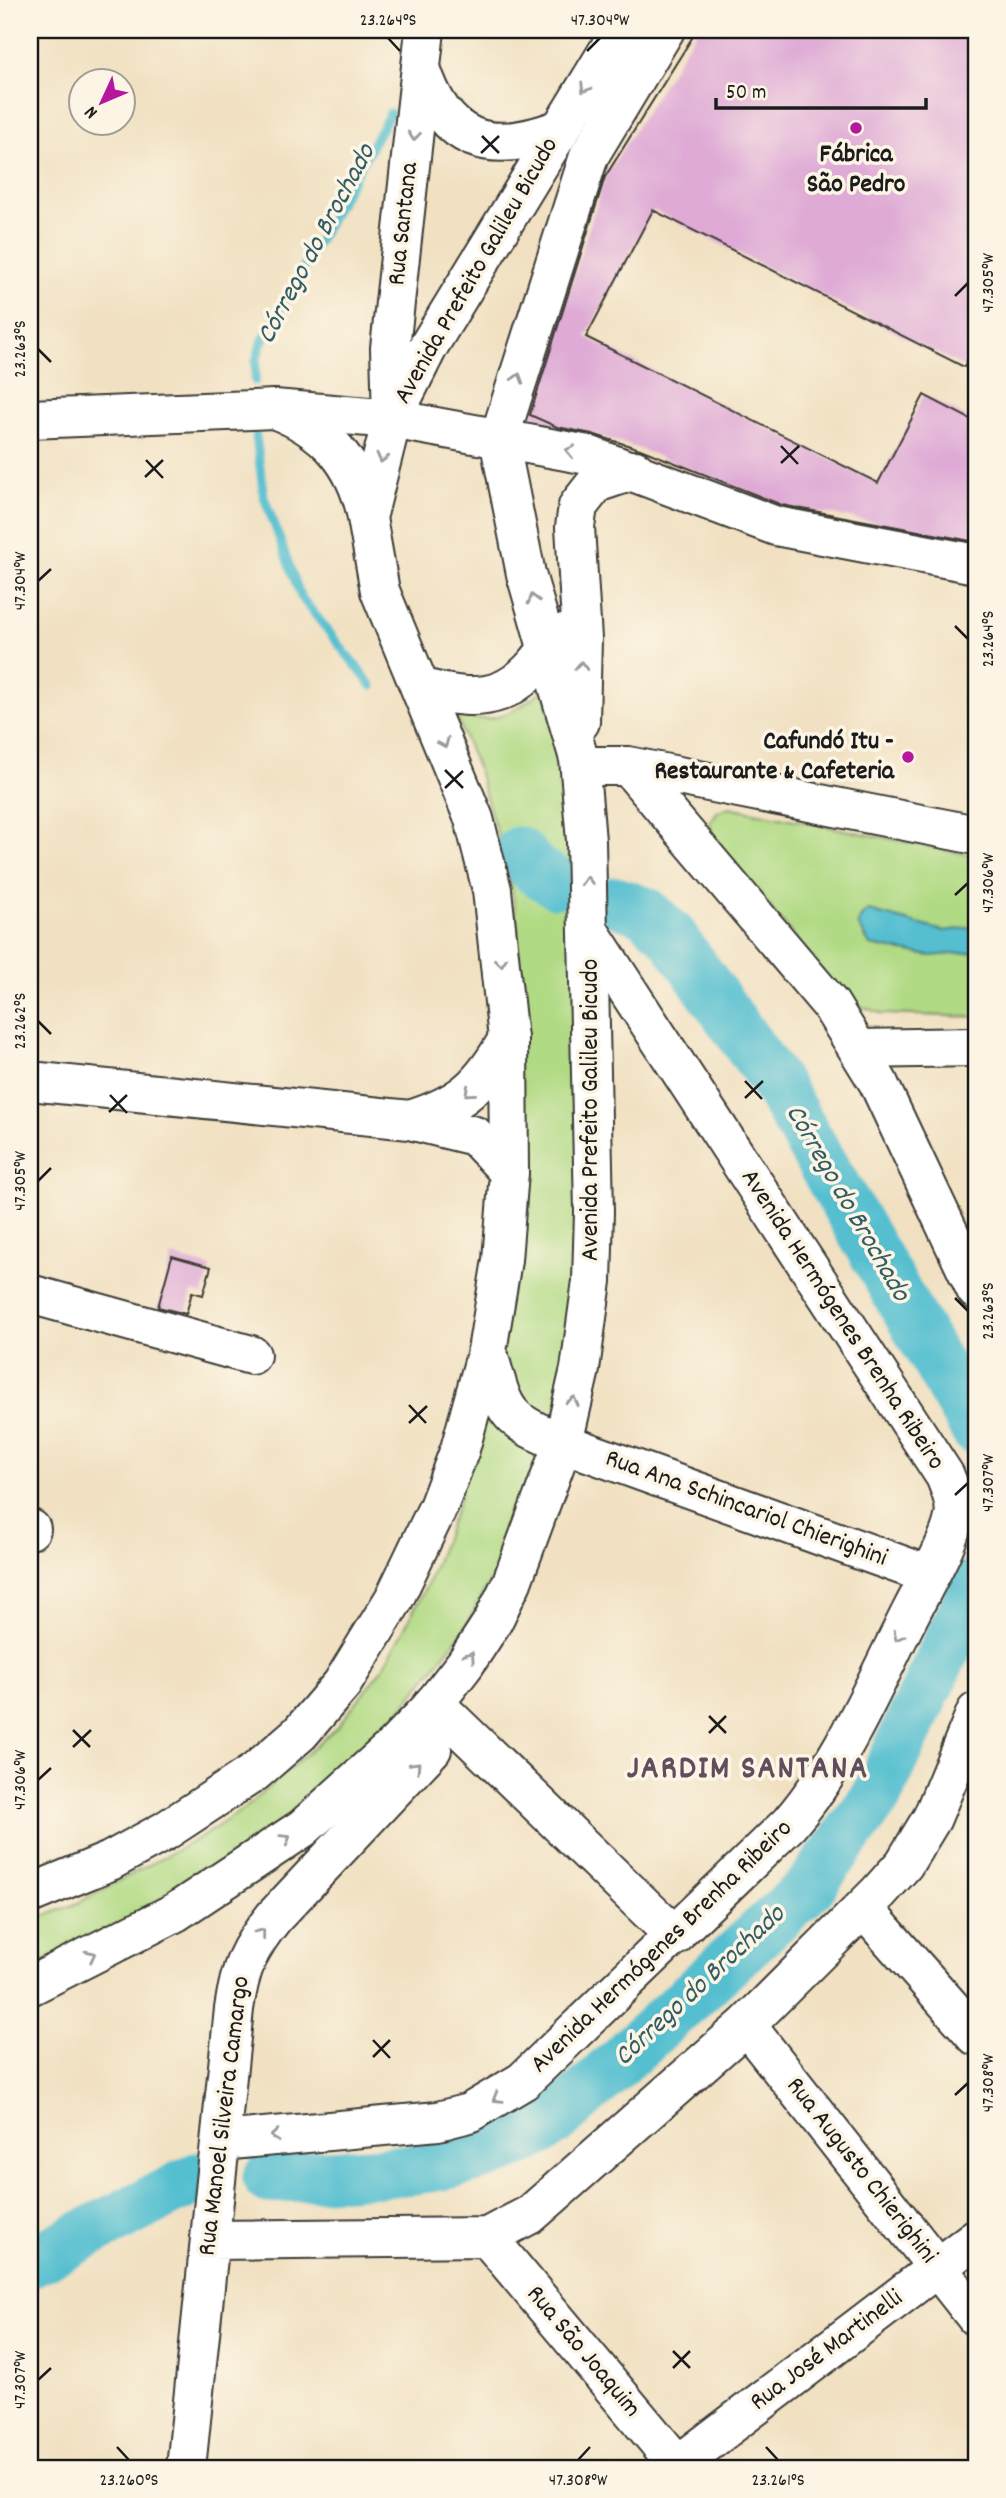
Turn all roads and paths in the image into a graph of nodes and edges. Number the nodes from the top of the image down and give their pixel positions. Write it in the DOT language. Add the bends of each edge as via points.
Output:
graph roads {
  1 [pos="425,30"];
  2 [pos="621,30"];
  3 [pos="665,30"];
  4 [pos="421,68"];
  5 [pos="560,129"];
  6 [pos="274,409"];
  7 [pos="30,419"];
  8 [pos="392,419"];
  9 [pos="499,439"];
  10 [pos="635,470"];
  11 [pos="367,518"];
  12 [pos="976,564"];
  13 [pos="579,601"];
  14 [pos="547,651"];
  15 [pos="420,687"];
  16 [pos="580,762"];
  17 [pos="628,766"];
  18 [pos="976,835"];
  19 [pos="589,931"];
  20 [pos="508,1039"];
  21 [pos="976,1047"];
  22 [pos="859,1049"];
  23 [pos="30,1081"];
  24 [pos="410,1120"];
  25 [pos="509,1172"];
  26 [pos="976,1290"];
  27 [pos="30,1294"];
  28 [pos="487,1351"];
  29 [pos="251,1355"];
  30 [pos="562,1443"];
  31 [pos="929,1575"];
  32 [pos="432,1706"];
  33 [pos="976,1712"];
  34 [pos="30,1894"];
  35 [pos="863,1908"];
  36 [pos="675,1936"];
  37 [pos="30,1986"];
  38 [pos="746,2025"];
  39 [pos="976,2036"];
  40 [pos="221,2141"];
  41 [pos="487,2236"];
  42 [pos="976,2238"];
  43 [pos="210,2240"];
  44 [pos="937,2267"];
  45 [pos="976,2317"];
  46 [pos="675,2466"];
  47 [pos="186,2468"];
  1 -- 4 [label="street, Rua Santana"];
  2 -- 5 [label="street, Avenida Prefeito Galileu Bicudo, one-way"];
  9 -- 3 [label="street, Avenida Prefeito Galileu Bicudo, one-way" via="589,156"];
  4 -- 5 [label="street" via="435,104 460,131 477,139 515,143"];
  4 -- 8 [label="street, Rua Santana, one-way" via="390,348"];
  5 -- 8 [label="street, Avenida Prefeito Galileu Bicudo" via="428,347"];
  6 -- 7 [label="street"];
  6 -- 8 [label="street"];
  6 -- 11 [label="street" via="308,425 337,449 352,470"];
  8 -- 9 [label="street"];
  8 -- 11 [label="street, Avenida Prefeito Galileu Bicudo, one-way"];
  10 -- 9 [label="street, one-way" via="588,454"];
  14 -- 9 [label="street, Avenida Prefeito Galileu Bicudo, one-way"];
  10 -- 12 [label="street" via="776,527"];
  10 -- 13 [label="street" via="596,483 578,506"];
  11 -- 15 [label="street, Avenida Prefeito Galileu Bicudo" via="380,591"];
  13 -- 14 [label="street"];
  16 -- 13 [label="street, one-way"];
  14 -- 15 [label="street" via="520,678 489,697 466,699"];
  14 -- 16 [label="street, Avenida Prefeito Galileu Bicudo"];
  15 -- 20 [label="street, Avenida Prefeito Galileu Bicudo, one-way" via="457,772 492,890"];
  16 -- 17 [label="street"];
  19 -- 16 [label="street, Avenida Prefeito Galileu Bicudo, one-way"];
  17 -- 18 [label="street"];
  17 -- 22 [label="street" via="830,1004"];
  30 -- 19 [label="street, Avenida Prefeito Galileu Bicudo, one-way" via="580,1369 592,1281"];
  19 -- 31 [label="street, Avenida Hermógenes Brenha Ribeiro" via="945,1476 954,1518"];
  20 -- 24 [label="street, one-way" via="487,1075 461,1099"];
  20 -- 25 [label="street, Avenida Prefeito Galileu Bicudo"];
  21 -- 22 [label="street"];
  22 -- 26 [label="street"];
  23 -- 24 [label="street"];
  24 -- 25 [label="street" via="475,1136"];
  25 -- 28 [label="street, Avenida Prefeito Galileu Bicudo" via="502,1260"];
  27 -- 29 [label="street"];
  28 -- 30 [label="street, Rua Ana Schincariol Chierighini" via="508,1414 532,1431"];
  28 -- 34 [label="street, Avenida Prefeito Galileu Bicudo" via="460,1449 438,1507 394,1598 342,1684 300,1733 211,1803 110,1861"];
  30 -- 31 [label="street, Rua Ana Schincariol Chierighini"];
  32 -- 30 [label="street, Avenida Prefeito Galileu Bicudo, one-way" via="466,1664 512,1582"];
  31 -- 36 [label="street, Avenida Hermógenes Brenha Ribeiro, one-way" via="834,1763 811,1798"];
  32 -- 36 [label="street"];
  37 -- 32 [label="street, Avenida Prefeito Galileu Bicudo, one-way" via="176,1912 303,1828"];
  40 -- 32 [label="street, Rua Manoel Silveira Camargo, one-way" via="243,1962 274,1917 432,1749"];
  33 -- 35 [label="street" via="932,1818 904,1864"];
  35 -- 38 [label="street"];
  35 -- 39 [label="street"];
  36 -- 40 [label="street, Avenida Hermógenes Brenha Ribeiro, one-way" via="523,2081 469,2113 438,2121"];
  38 -- 41 [label="street" via="531,2214"];
  38 -- 44 [label="street, Rua Augusto Chierighini"];
  40 -- 43 [label="street, Rua Manoel Silveira Camargo"];
  41 -- 43 [label="street"];
  41 -- 46 [label="street, Rua São Joaquim"];
  42 -- 44 [label="street, Rua José Martinelli"];
  43 -- 47 [label="street, Rua Manoel Silveira Camargo"];
  44 -- 45 [label="street, Rua Augusto Chierighini"];
  44 -- 46 [label="street, Rua José Martinelli"];
}
